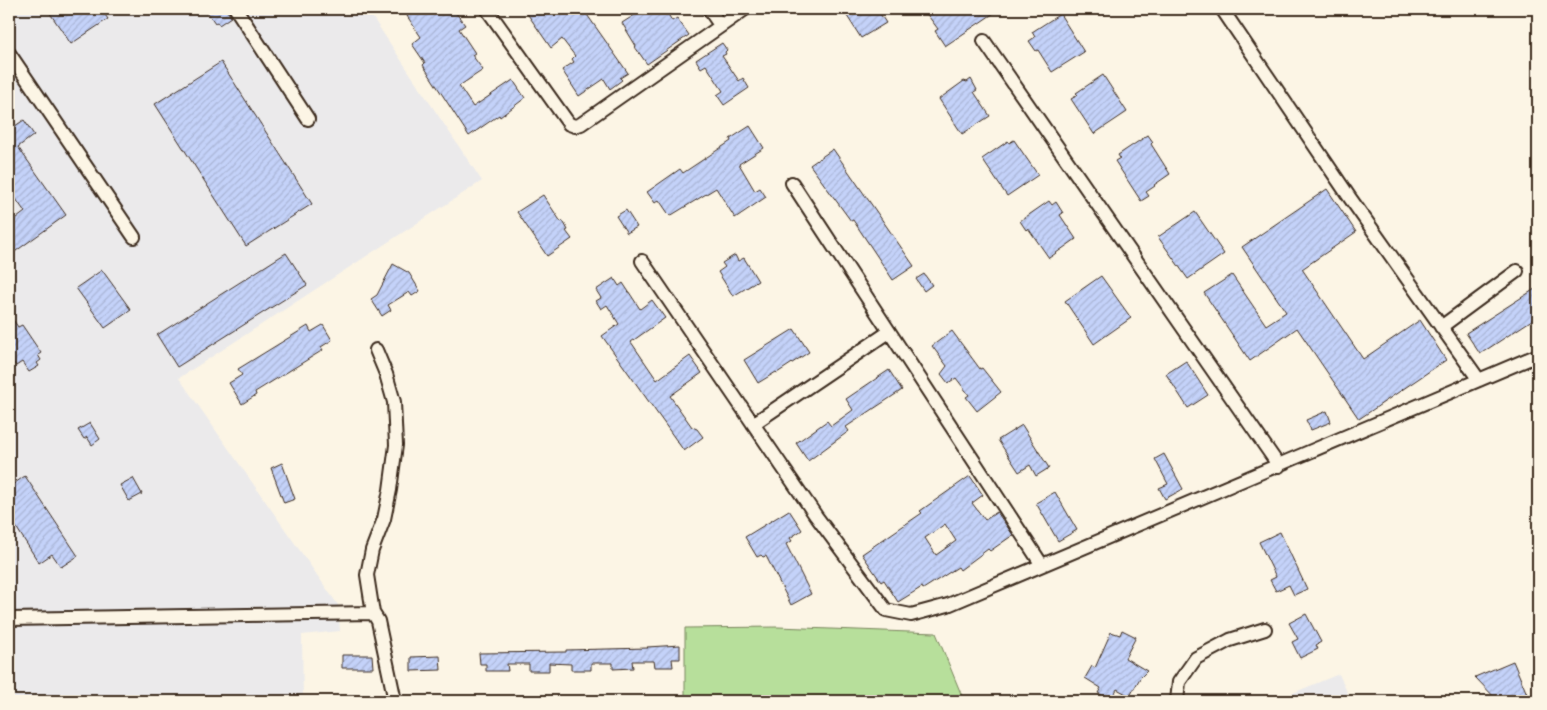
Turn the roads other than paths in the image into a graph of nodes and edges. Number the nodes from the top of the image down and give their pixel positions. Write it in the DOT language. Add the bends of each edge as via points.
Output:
graph roads {
  1 [pos="236,9"];
  2 [pos="487,9"];
  3 [pos="709,9"];
  4 [pos="745,9"];
  5 [pos="1222,9"];
  6 [pos="720,25"];
  7 [pos="984,41"];
  8 [pos="9,53"];
  9 [pos="308,119"];
  10 [pos="792,183"];
  11 [pos="134,236"];
  12 [pos="642,261"];
  13 [pos="1517,270"];
  14 [pos="1441,327"];
  15 [pos="889,332"];
  16 [pos="376,350"];
  17 [pos="1538,355"];
  18 [pos="1479,380"];
  19 [pos="753,424"];
  20 [pos="1279,466"];
  21 [pos="1042,565"];
  22 [pos="373,613"];
  23 [pos="9,619"];
  24 [pos="1266,629"];
  25 [pos="395,701"];
  26 [pos="1178,701"];
  1 -- 9 [label="street"];
  2 -- 6 [label="street" via="569,124 575,126"];
  3 -- 6 [label="street"];
  4 -- 6 [label="street"];
  5 -- 14 [label="street"];
  7 -- 20 [label="street"];
  8 -- 11 [label="street"];
  10 -- 15 [label="street"];
  12 -- 19 [label="street"];
  13 -- 14 [label="street"];
  14 -- 18 [label="street"];
  15 -- 19 [label="street"];
  15 -- 21 [label="street"];
  16 -- 22 [label="street" via="394,402 396,445 384,519 372,550 367,576"];
  17 -- 18 [label="street"];
  18 -- 20 [label="street"];
  19 -- 21 [label="street" via="886,610 911,615 948,605"];
  20 -- 21 [label="street"];
  22 -- 23 [label="street"];
  22 -- 25 [label="street" via="378,621"];
  24 -- 26 [label="street" via="1230,640 1196,658 1179,682"];
}
